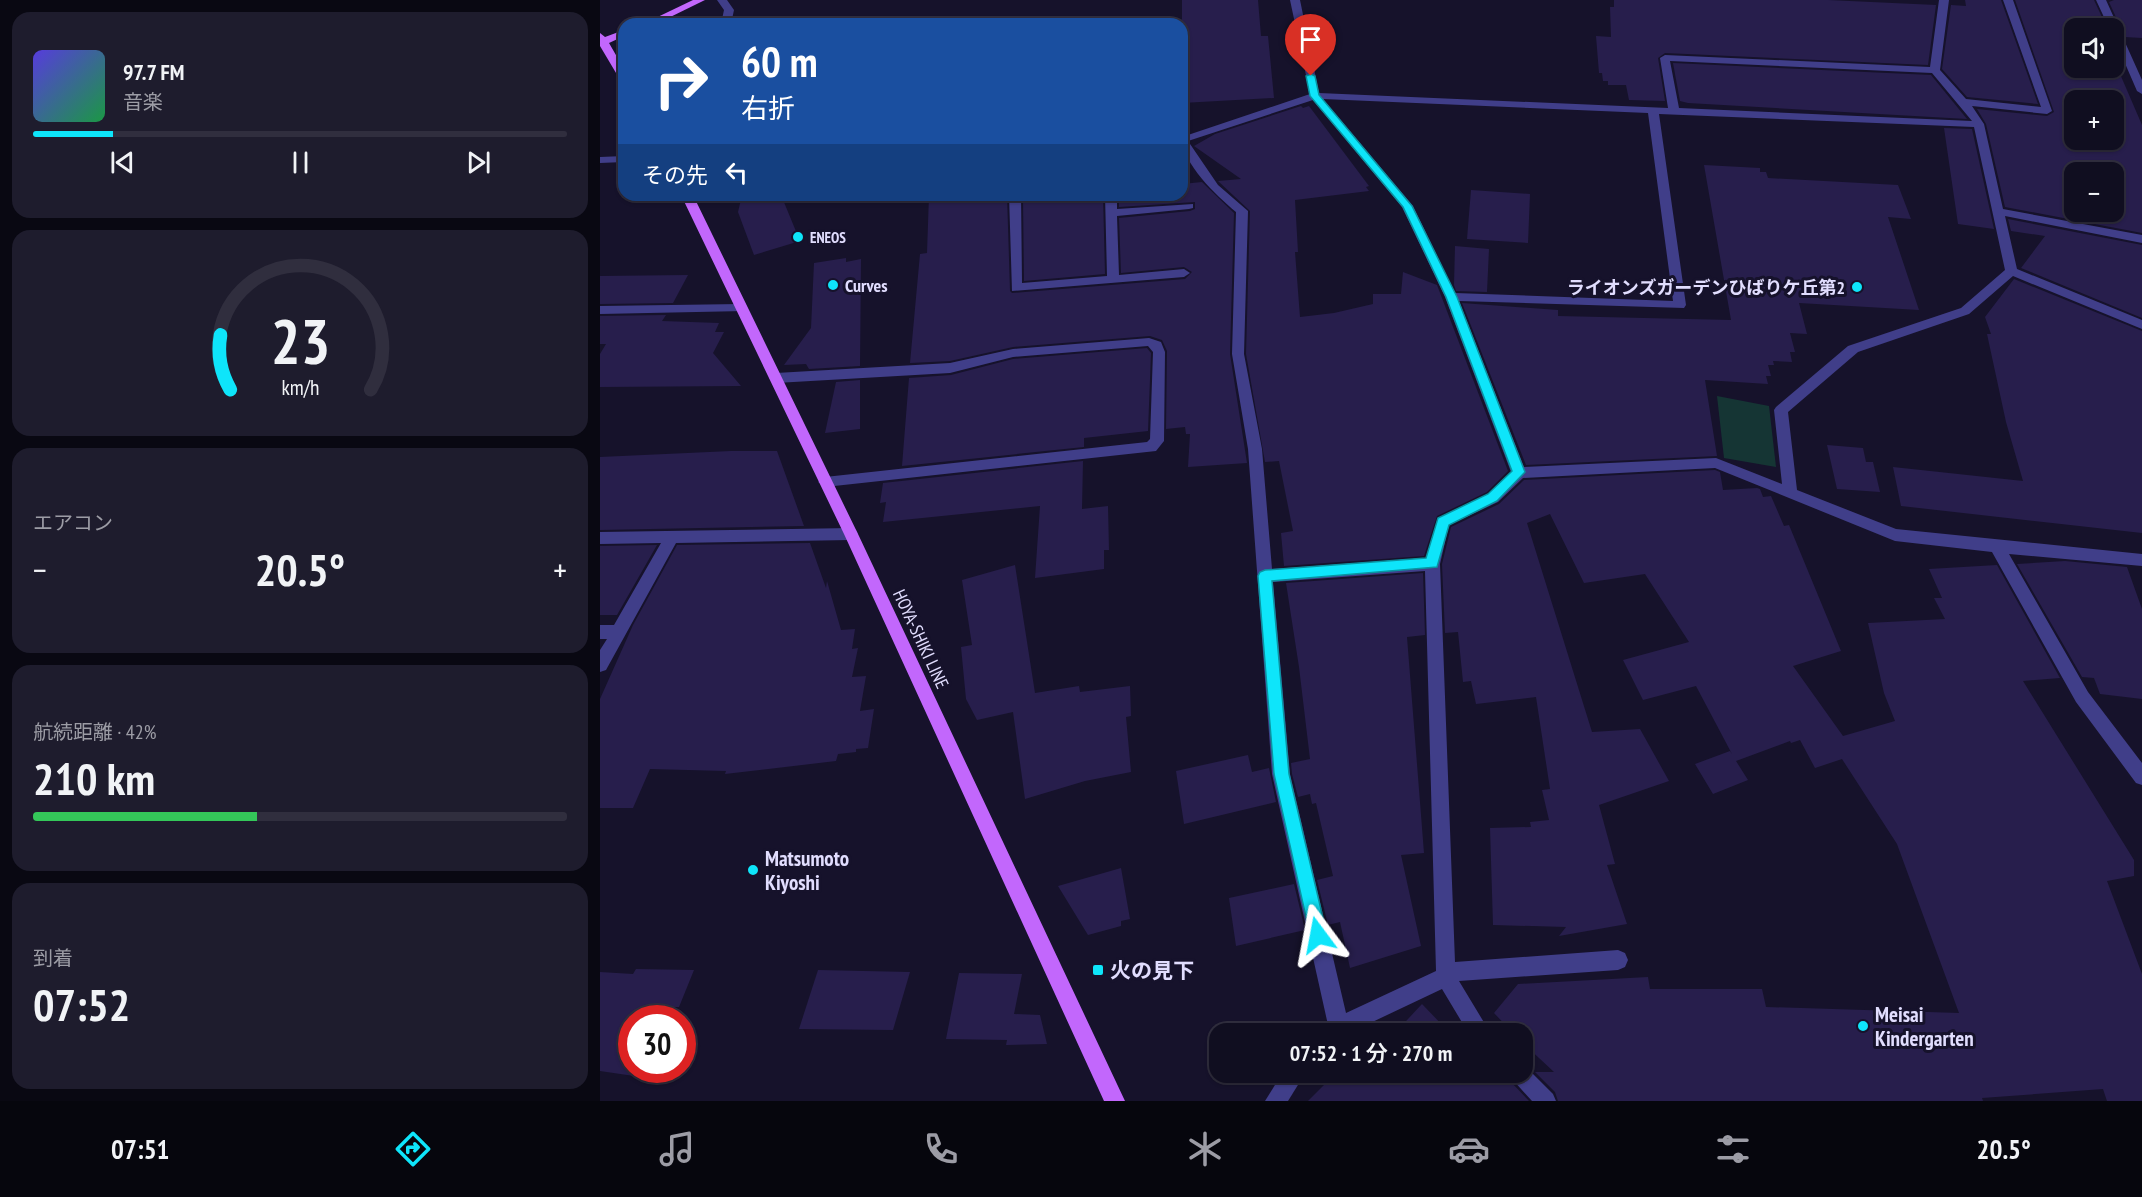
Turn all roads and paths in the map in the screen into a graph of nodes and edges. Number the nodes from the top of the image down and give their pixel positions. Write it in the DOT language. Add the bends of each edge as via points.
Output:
graph roads {
  1 [pos="700,0"];
  2 [pos="722,0"];
  3 [pos="1295,0"];
  4 [pos="1944,0"];
  5 [pos="2008,0"];
  6 [pos="2100,0"];
  7 [pos="661,18"];
  8 [pos="727,18"];
  9 [pos="618,35"];
  10 [pos="601,40"];
  11 [pos="2129,62"];
  12 [pos="2142,65"];
  13 [pos="618,68"];
  14 [pos="1935,70"];
  15 [pos="2142,91"];
  16 [pos="1315,96"];
  17 [pos="1961,102"];
  18 [pos="1653,110"];
  19 [pos="1674,111"];
  20 [pos="1979,124"];
  21 [pos="1188,138"];
  22 [pos="1188,149"];
  23 [pos="618,159"];
  24 [pos="600,160"];
  25 [pos="690,201"];
  26 [pos="1015,201"];
  27 [pos="1111,201"];
  28 [pos="1189,206"];
  29 [pos="1998,211"];
  30 [pos="1111,213"];
  31 [pos="2142,239"];
  32 [pos="2011,271"];
  33 [pos="1184,273"];
  34 [pos="1113,279"];
  35 [pos="1451,297"];
  36 [pos="741,308"];
  37 [pos="600,310"];
  38 [pos="2142,325"];
  39 [pos="776,378"];
  40 [pos="1519,472"];
  41 [pos="825,482"];
  42 [pos="1790,492"];
  43 [pos="851,534"];
  44 [pos="672,537"];
  45 [pos="600,538"];
  46 [pos="1997,547"];
  47 [pos="2142,560"];
  48 [pos="1432,564"];
  49 [pos="1265,576"];
  50 [pos="600,632"];
  51 [pos="619,632"];
  52 [pos="600,665"];
  53 [pos="2142,777"];
  54 [pos="1618,960"];
  55 [pos="1446,977"];
  56 [pos="1335,1023"];
  57 [pos="1351,1023"];
  58 [pos="1474,1023"];
  59 [pos="1288,1083"];
  60 [pos="1529,1083"];
  61 [pos="1115,1101"];
  62 [pos="1275,1101"];
  63 [pos="1546,1101"];
  1 -- 7 [label="main road"];
  2 -- 8 [label="street" via="729,10"];
  3 -- 16 [label="street"];
  4 -- 14 [label="street"];
  5 -- 17 [label="street" via="2047,111"];
  6 -- 11 [label="street"];
  9 -- 10 [label="main road"];
  10 -- 13 [label="main road"];
  11 -- 12 [label="street"];
  11 -- 15 [label="street"];
  14 -- 17 [label="street"];
  14 -- 19 [label="street" via="1665,58"];
  16 -- 18 [label="street"];
  16 -- 21 [label="street"];
  16 -- 35 [label="street" via="1407,206"];
  17 -- 20 [label="street"];
  18 -- 19 [label="street"];
  18 -- 35 [label="street" via="1680,305"];
  19 -- 20 [label="street"];
  20 -- 29 [label="street"];
  22 -- 49 [label="street" via="1214,187 1242,211 1238,354 1256,448"];
  23 -- 24 [label="street"];
  25 -- 36 [label="main road, HOYA-SHIKI LINE"];
  26 -- 34 [label="street" via="1016,288"];
  27 -- 30 [label="street"];
  28 -- 30 [label="street"];
  29 -- 31 [label="street"];
  29 -- 32 [label="street"];
  30 -- 34 [label="street"];
  32 -- 38 [label="street"];
  32 -- 42 [label="street" via="1965,311 1853,349 1781,410"];
  33 -- 34 [label="street"];
  35 -- 40 [label="street"];
  36 -- 37 [label="street"];
  36 -- 39 [label="main road, HOYA-SHIKI LINE"];
  39 -- 41 [label="main road, HOYA-SHIKI LINE"];
  39 -- 41 [label="street" via="950,368 1013,353 1149,342 1159,352 1157,441 1150,447"];
  40 -- 42 [label="street" via="1716,463"];
  40 -- 48 [label="street" via="1493,498 1443,522"];
  41 -- 43 [label="main road, HOYA-SHIKI LINE"];
  42 -- 46 [label="street" via="1895,535"];
  43 -- 44 [label="street"];
  43 -- 61 [label="main road, HOYA-SHIKI LINE"];
  44 -- 45 [label="street"];
  44 -- 51 [label="street"];
  46 -- 47 [label="street"];
  46 -- 53 [label="street" via="2082,697"];
  48 -- 49 [label="street"];
  48 -- 55 [label="street"];
  49 -- 56 [label="street" via="1281,774"];
  50 -- 51 [label="street"];
  51 -- 52 [label="street"];
  54 -- 55 [label="street" via="1458,971"];
  55 -- 57 [label="street"];
  55 -- 58 [label="street"];
  59 -- 62 [label="street"];
  60 -- 63 [label="street"];
}
